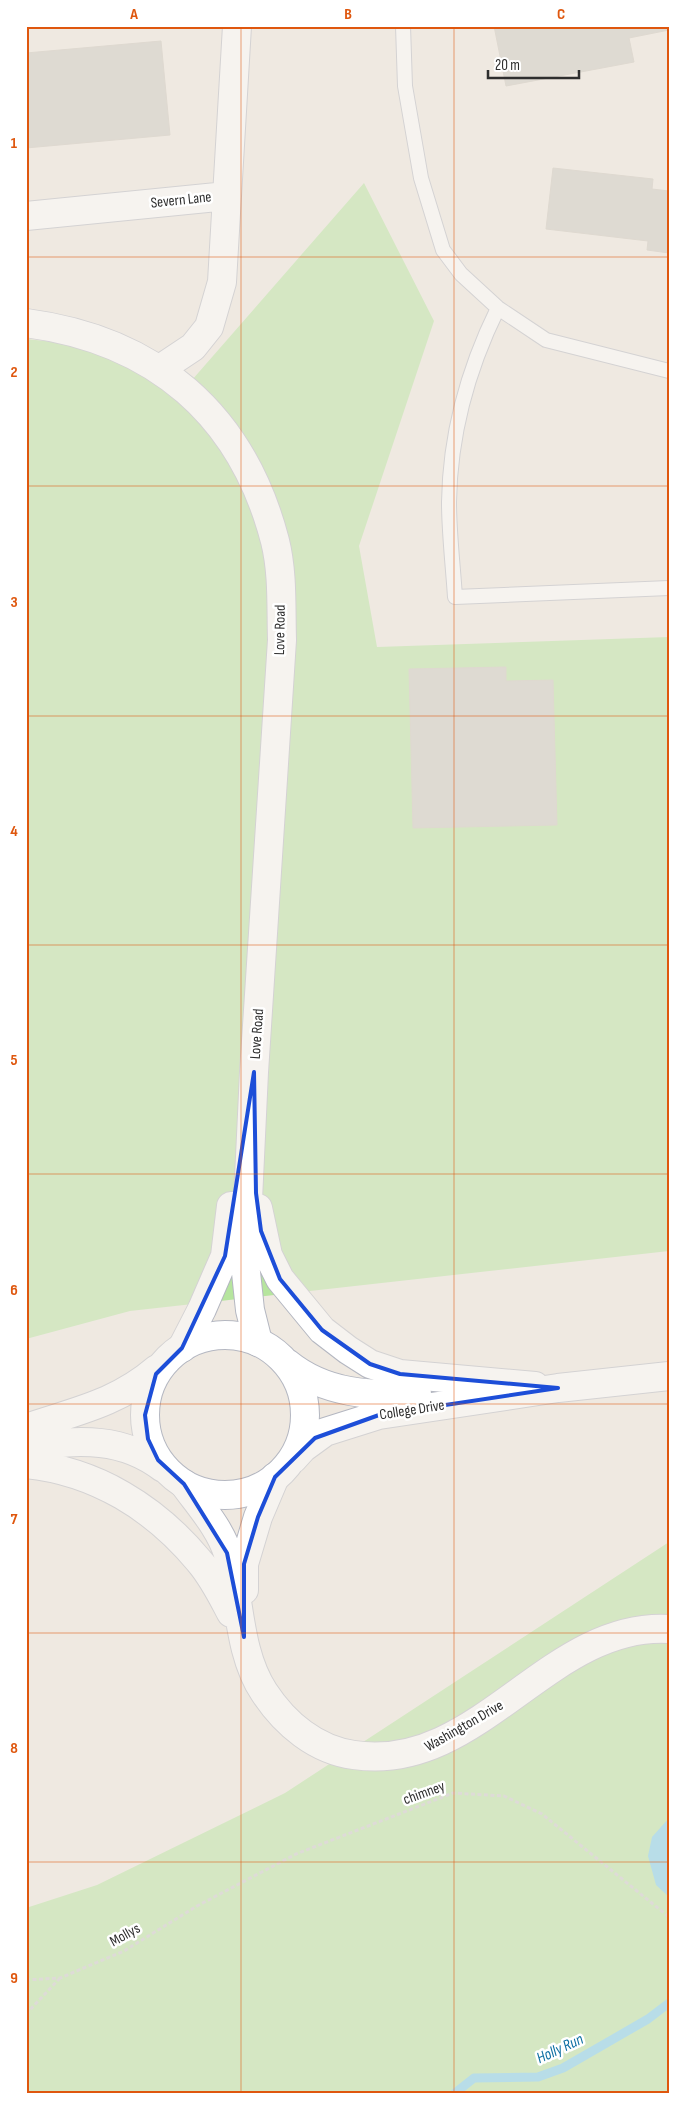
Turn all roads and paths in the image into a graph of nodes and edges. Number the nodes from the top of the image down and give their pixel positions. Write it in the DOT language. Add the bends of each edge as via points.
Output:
graph roads {
  1 [pos="237,26"];
  2 [pos="403,26"];
  3 [pos="227,196"];
  4 [pos="26,216"];
  5 [pos="498,308"];
  6 [pos="26,323"];
  7 [pos="160,369"];
  8 [pos="669,371"];
  9 [pos="669,588"];
  10 [pos="254,1072"];
  11 [pos="265,1347"];
  12 [pos="172,1356"];
  13 [pos="669,1376"];
  14 [pos="558,1388"];
  15 [pos="26,1428"];
  16 [pos="26,1446"];
  17 [pos="26,1464"];
  18 [pos="279,1474"];
  19 [pos="176,1478"];
  20 [pos="669,1629"];
  21 [pos="244,1637"];
  22 [pos="197,1906"];
  23 [pos="669,1917"];
  24 [pos="60,1978"];
  25 [pos="26,1980"];
  26 [pos="26,2014"];
  1 -- 3 [label="street"];
  2 -- 5 [label="lane" via="405,86 421,178 443,250 461,274"];
  3 -- 4 [label="street, Severn Lane"];
  3 -- 7 [label="street, Severn Lane" via="222,282 209,327 193,347"];
  5 -- 8 [label="lane" via="546,340"];
  5 -- 9 [label="lane" via="479,346 456,427 449,503 455,597"];
  6 -- 7 [label="street, Love Road" via="86,334"];
  7 -- 10 [label="street, Love Road" via="200,403 223,431 252,477 275,542 280,579 282,640"];
  10 -- 11 [label="street, Love Road" via="245,1263 250,1310"];
  10 -- 12 [label="street, Love Road" via="225,1256 202,1309"];
  10 -- 14 [label="street" via="256,1193 268,1255 280,1279 322,1330 370,1364 400,1374"];
  11 -- 12 [label="street" via="236,1336 218,1336 208,1337"];
  11 -- 14 [label="street, College Drive" via="310,1379 360,1394 385,1396"];
  11 -- 18 [label="street" via="291,1370 304,1402 305,1417 298,1447"];
  12 -- 15 [label="street" via="134,1388 105,1403"];
  12 -- 19 [label="street" via="148,1394 145,1422 151,1446"];
  13 -- 14 [label="street, College Drive"];
  14 -- 18 [label="street, College Drive" via="379,1415 342,1425 315,1438"];
  16 -- 19 [label="street" via="81,1440 120,1446 140,1454"];
  17 -- 21 [label="street, Washington Drive" via="71,1472 102,1483 140,1505 171,1531 200,1562"];
  18 -- 19 [label="street" via="250,1491 230,1495 208,1493"];
  18 -- 21 [label="street, Washington Drive" via="258,1517 244,1564"];
  19 -- 21 [label="street, Washington Drive" via="217,1531 227,1552"];
  20 -- 21 [label="street, Washington Drive" via="632,1631 577,1653 437,1745 391,1757 341,1753 296,1730 264,1692"];
  22 -- 23 [label="path, chimney" via="296,1854 453,1793 504,1796 542,1814"];
  22 -- 24 [label="path, Mollys" via="124,1951"];
  24 -- 25 [label="path, Mollys"];
  24 -- 26 [label="path, Mollys"];
}
